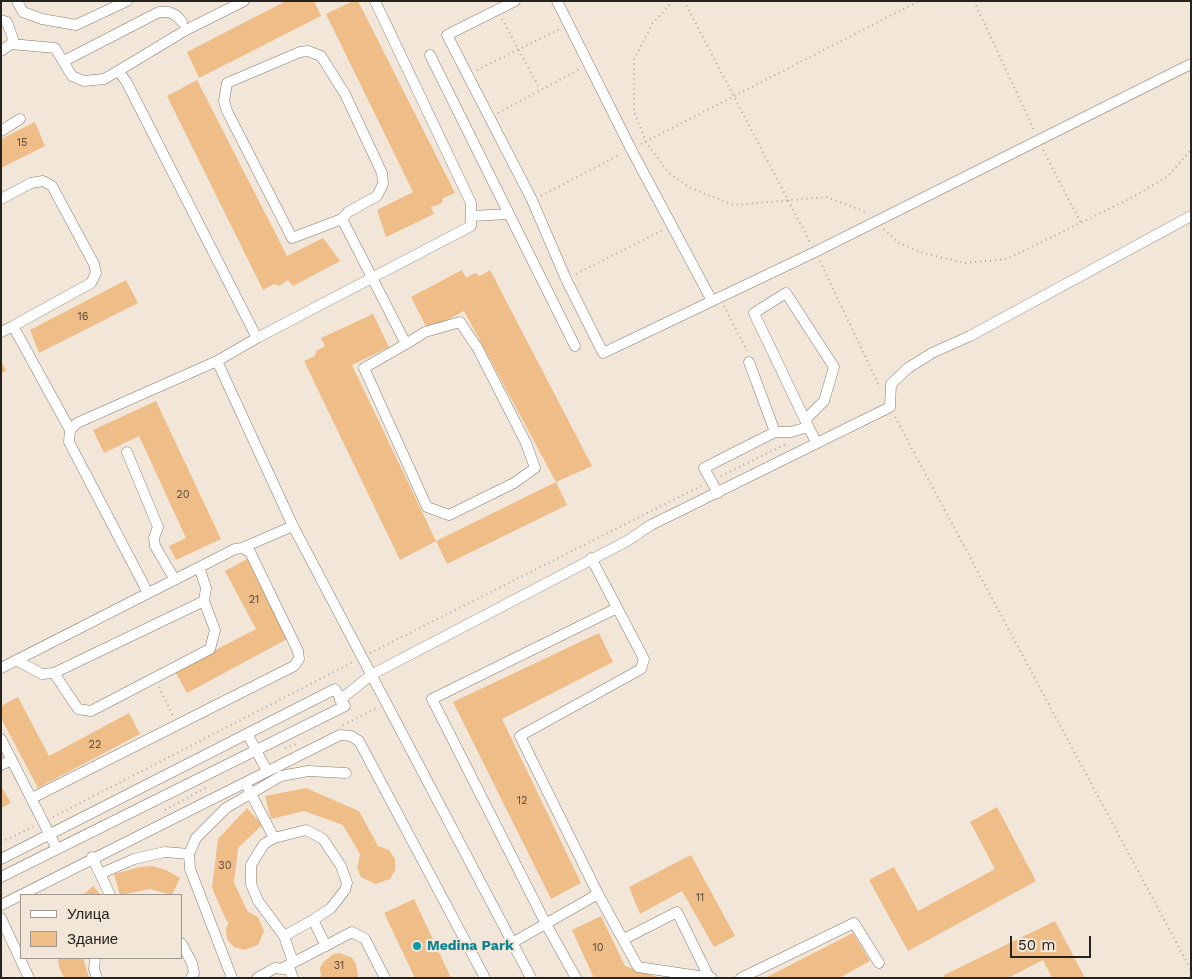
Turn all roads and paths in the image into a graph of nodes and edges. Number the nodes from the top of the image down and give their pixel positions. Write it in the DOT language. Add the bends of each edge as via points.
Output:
graph roads {
  1 [pos="17,1"];
  2 [pos="127,1"];
  3 [pos="244,1"];
  4 [pos="374,1"];
  5 [pos="515,1"];
  6 [pos="557,1"];
  7 [pos="673,1"];
  8 [pos="684,1"];
  9 [pos="919,1"];
  10 [pos="974,1"];
  11 [pos="498,10"];
  12 [pos="1,20"];
  13 [pos="182,22"];
  14 [pos="569,25"];
  15 [pos="11,44"];
  16 [pos="518,49"];
  17 [pos="1,51"];
  18 [pos="430,55"];
  19 [pos="64,61"];
  20 [pos="589,64"];
  21 [pos="1191,64"];
  22 [pos="118,71"];
  23 [pos="467,74"];
  24 [pos="540,90"];
  25 [pos="734,96"];
  26 [pos="489,118"];
  27 [pos="20,119"];
  28 [pos="1,130"];
  29 [pos="1038,140"];
  30 [pos="646,142"];
  31 [pos="631,149"];
  32 [pos="1191,150"];
  33 [pos="1,199"];
  34 [pos="532,200"];
  35 [pos="789,202"];
  36 [pos="509,214"];
  37 [pos="472,216"];
  38 [pos="1191,216"];
  39 [pos="342,218"];
  40 [pos="876,222"];
  41 [pos="1081,223"];
  42 [pos="672,226"];
  43 [pos="816,252"];
  44 [pos="374,278"];
  45 [pos="566,279"];
  46 [pos="716,299"];
  47 [pos="13,326"];
  48 [pos="1,332"];
  49 [pos="257,338"];
  50 [pos="406,344"];
  51 [pos="575,346"];
  52 [pos="217,361"];
  53 [pos="749,362"];
  54 [pos="880,389"];
  55 [pos="890,407"];
  56 [pos="806,423"];
  57 [pos="70,430"];
  58 [pos="775,432"];
  59 [pos="790,442"];
  60 [pos="816,444"];
  61 [pos="127,452"];
  62 [pos="711,481"];
  63 [pos="718,492"];
  64 [pos="293,526"];
  65 [pos="242,548"];
  66 [pos="592,558"];
  67 [pos="199,567"];
  68 [pos="175,580"];
  69 [pos="148,593"];
  70 [pos="204,601"];
  71 [pos="617,608"];
  72 [pos="362,657"];
  73 [pos="16,660"];
  74 [pos="1,668"];
  75 [pos="54,673"];
  76 [pos="371,675"];
  77 [pos="155,678"];
  78 [pos="340,700"];
  79 [pos="177,725"];
  80 [pos="248,735"];
  81 [pos="1,739"];
  82 [pos="256,749"];
  83 [pos="12,760"];
  84 [pos="1,765"];
  85 [pos="267,771"];
  86 [pos="346,773"];
  87 [pos="245,782"];
  88 [pos="250,792"];
  89 [pos="32,798"];
  90 [pos="43,822"];
  91 [pos="49,834"];
  92 [pos="274,838"];
  93 [pos="1,842"];
  94 [pos="56,848"];
  95 [pos="189,854"];
  96 [pos="92,857"];
  97 [pos="1,859"];
  98 [pos="100,874"];
  99 [pos="1,877"];
  100 [pos="22,894"];
  101 [pos="110,894"];
  102 [pos="598,894"];
  103 [pos="20,895"];
  104 [pos="1,905"];
  105 [pos="1,918"];
  106 [pos="313,920"];
  107 [pos="546,924"];
  108 [pos="284,936"];
  109 [pos="624,939"];
  110 [pos="512,943"];
  111 [pos="182,945"];
  112 [pos="326,946"];
  113 [pos="20,959"];
  114 [pos="20,959"];
  115 [pos="95,959"];
  116 [pos="293,962"];
  117 [pos="879,963"];
  118 [pos="283,968"];
  119 [pos="1191,970"];
  120 [pos="710,977"];
  121 [pos="29,978"];
  122 [pos="96,978"];
  123 [pos="191,978"];
  124 [pos="232,978"];
  125 [pos="257,978"];
  126 [pos="292,978"];
  127 [pos="385,978"];
  128 [pos="485,978"];
  129 [pos="531,978"];
  130 [pos="576,978"];
  131 [pos="741,978"];
  1 -- 2 [label="street" via="23,12 76,25"];
  3 -- 22 [label="street" via="186,30"];
  4 -- 37 [label="street" via="470,202"];
  5 -- 11 [label="street"];
  6 -- 14 [label="street"];
  7 -- 30 [label="path" via="652,24 634,60 634,112"];
  8 -- 25 [label="path"];
  9 -- 25 [label="path"];
  10 -- 29 [label="path"];
  11 -- 16 [label="path"];
  11 -- 23 [label="street" via="447,35"];
  12 -- 15 [label="street" via="7,22 12,33"];
  13 -- 19 [label="street" via="170,12 159,12"];
  14 -- 16 [label="path"];
  14 -- 20 [label="street"];
  15 -- 17 [label="street"];
  15 -- 19 [label="street" via="55,48"];
  16 -- 23 [label="path"];
  16 -- 24 [label="path"];
  18 -- 36 [label="street"];
  19 -- 22 [label="street" via="72,76 84,81 104,79"];
  20 -- 24 [label="path"];
  20 -- 31 [label="street"];
  21 -- 29 [label="street"];
  22 -- 49 [label="street"];
  23 -- 26 [label="street"];
  24 -- 26 [label="path"];
  25 -- 30 [label="path"];
  25 -- 35 [label="path"];
  26 -- 34 [label="street"];
  27 -- 28 [label="street"];
  29 -- 40 [label="street"];
  29 -- 41 [label="path"];
  30 -- 31 [label="path"];
  30 -- 35 [label="path" via="668,172 690,188 734,205"];
  31 -- 34 [label="path"];
  31 -- 42 [label="street"];
  32 -- 41 [label="path" via="1168,176"];
  33 -- 47 [label="street" via="31,183 43,181 52,186 96,273 91,283"];
  34 -- 45 [label="street"];
  35 -- 40 [label="path" via="827,197 866,211"];
  35 -- 43 [label="path"];
  36 -- 37 [label="street"];
  36 -- 51 [label="street"];
  37 -- 44 [label="street" via="471,226"];
  38 -- 55 [label="street" via="908,368 891,384"];
  39 -- 39 [label="street" via="377,196 383,184 382,173 345,94 322,56 300,52 227,84 224,101 227,111 292,238"];
  39 -- 44 [label="street"];
  40 -- 41 [label="path" via="897,242 924,253 965,263 1007,259"];
  40 -- 43 [label="street"];
  42 -- 45 [label="path"];
  42 -- 46 [label="street"];
  43 -- 46 [label="street"];
  43 -- 54 [label="path"];
  44 -- 49 [label="street"];
  44 -- 50 [label="street"];
  45 -- 46 [label="street" via="603,353"];
  46 -- 53 [label="path" via="747,350"];
  47 -- 48 [label="street"];
  47 -- 57 [label="street"];
  49 -- 52 [label="street"];
  50 -- 50 [label="street" via="364,368 427,507 450,515 514,483 535,468 526,443 478,349 460,322 425,332"];
  52 -- 57 [label="street" via="77,423"];
  52 -- 64 [label="street"];
  53 -- 58 [label="street"];
  55 -- 60 [label="street"];
  55 -- 119 [label="path"];
  56 -- 56 [label="street" via="754,313 786,293 834,368 824,401"];
  56 -- 58 [label="street" via="791,432"];
  56 -- 60 [label="street"];
  57 -- 69 [label="street" via="70,442"];
  58 -- 62 [label="street" via="704,468"];
  59 -- 62 [label="path"];
  60 -- 63 [label="street"];
  61 -- 68 [label="street" via="158,527 155,546"];
  62 -- 63 [label="street"];
  62 -- 72 [label="path"];
  63 -- 66 [label="street"];
  64 -- 65 [label="street"];
  64 -- 72 [label="street"];
  65 -- 67 [label="street"];
  65 -- 79 [label="street" via="250,552 299,659 294,666"];
  66 -- 71 [label="street"];
  66 -- 76 [label="street"];
  67 -- 68 [label="street"];
  67 -- 70 [label="street" via="206,588"];
  68 -- 69 [label="street"];
  69 -- 73 [label="street"];
  70 -- 75 [label="street"];
  70 -- 77 [label="street" via="215,630 210,649"];
  71 -- 102 [label="street" via="644,659 641,669 520,736"];
  71 -- 107 [label="street" via="432,700"];
  72 -- 76 [label="street"];
  72 -- 90 [label="path"];
  73 -- 74 [label="street"];
  73 -- 75 [label="street" via="42,674"];
  75 -- 77 [label="street" via="78,709 91,711"];
  76 -- 78 [label="street"];
  76 -- 110 [label="street"];
  77 -- 79 [label="path"];
  78 -- 80 [label="street" via="335,689"];
  78 -- 82 [label="street" via="345,706"];
  79 -- 89 [label="street"];
  80 -- 82 [label="street"];
  80 -- 91 [label="street"];
  81 -- 83 [label="street"];
  82 -- 85 [label="street"];
  82 -- 94 [label="street"];
  83 -- 84 [label="street"];
  83 -- 89 [label="street"];
  85 -- 87 [label="street"];
  85 -- 128 [label="street" via="340,735 359,741"];
  86 -- 88 [label="street" via="308,771 281,776"];
  87 -- 88 [label="street"];
  87 -- 96 [label="street"];
  88 -- 92 [label="street"];
  88 -- 95 [label="street" via="226,808 196,838"];
  89 -- 90 [label="street"];
  90 -- 91 [label="street"];
  90 -- 93 [label="path"];
  91 -- 94 [label="street"];
  91 -- 97 [label="street"];
  92 -- 106 [label="street" via="306,830 323,839 342,866 345,890 331,908"];
  92 -- 108 [label="street" via="264,844 251,865 251,884 258,901"];
  94 -- 99 [label="street"];
  95 -- 98 [label="street" via="165,852 134,859"];
  95 -- 124 [label="street" via="194,882"];
  96 -- 98 [label="street"];
  96 -- 100 [label="street"];
  98 -- 101 [label="street"];
  102 -- 107 [label="street"];
  102 -- 109 [label="street"];
  103 -- 104 [label="street"];
  105 -- 113 [label="street"];
  106 -- 108 [label="street"];
  106 -- 112 [label="street"];
  107 -- 110 [label="street"];
  107 -- 130 [label="street"];
  108 -- 116 [label="street"];
  109 -- 120 [label="street" via="638,967"];
  109 -- 120 [label="street" via="677,912"];
  110 -- 129 [label="street"];
  111 -- 123 [label="street" via="192,963 194,973"];
  112 -- 116 [label="street"];
  112 -- 127 [label="street" via="352,932 358,934 365,939"];
  114 -- 121 [label="street"];
  115 -- 122 [label="street"];
  116 -- 118 [label="street"];
  117 -- 131 [label="street" via="854,923"];
  118 -- 125 [label="street" via="275,968"];
  118 -- 126 [label="street" via="290,970"];
}
